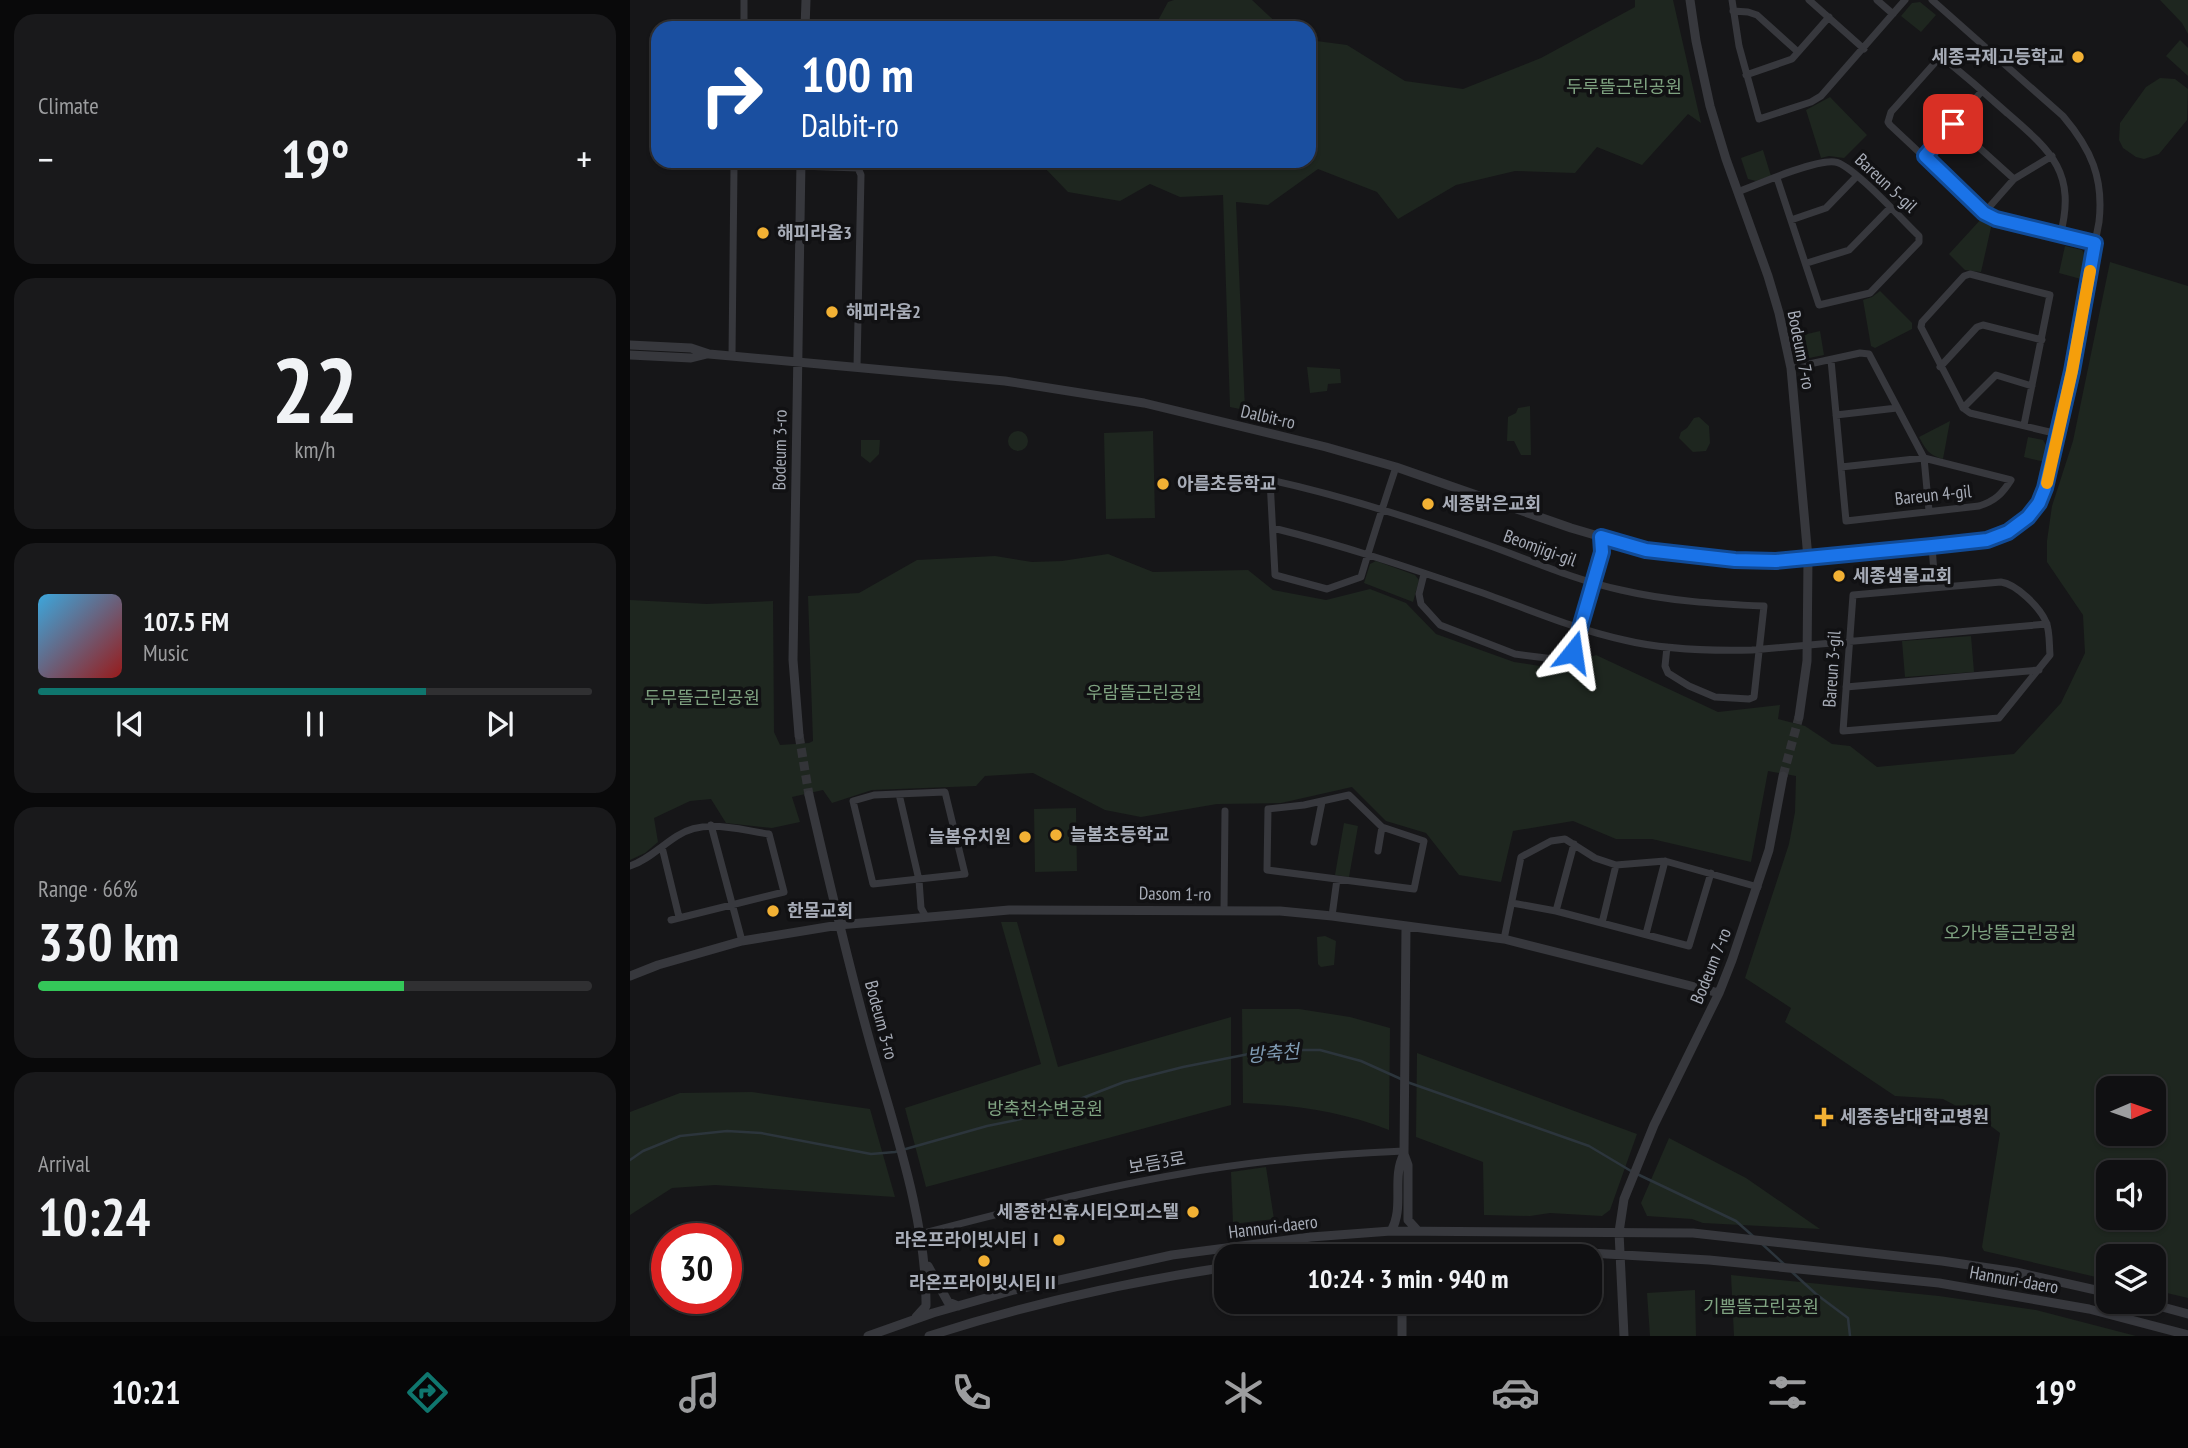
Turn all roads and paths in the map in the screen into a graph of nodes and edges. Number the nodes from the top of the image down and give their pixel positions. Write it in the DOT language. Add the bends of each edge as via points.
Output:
graph roads {
  1 [pos="744,0"];
  2 [pos="806,0"];
  3 [pos="1690,0"];
  4 [pos="1732,0"];
  5 [pos="1809,0"];
  6 [pos="1877,0"];
  7 [pos="1905,0"];
  8 [pos="1932,0"];
  9 [pos="1733,11"];
  10 [pos="1893,14"];
  11 [pos="1829,17"];
  12 [pos="744,21"];
  13 [pos="805,21"];
  14 [pos="1864,49"];
  15 [pos="1798,52"];
  16 [pos="1746,75"];
  17 [pos="1982,91"];
  18 [pos="1953,124"];
  19 [pos="1925,156"];
  20 [pos="2052,156"];
  21 [pos="734,168"];
  22 [pos="801,168"];
  23 [pos="848,168"];
  24 [pos="1857,176"];
  25 [pos="1777,178"];
  26 [pos="2014,178"];
  27 [pos="1738,192"];
  28 [pos="1889,208"];
  29 [pos="1984,213"];
  30 [pos="1791,220"];
  31 [pos="2060,236"];
  32 [pos="2095,243"];
  33 [pos="1807,263"];
  34 [pos="2042,340"];
  35 [pos="630,345"];
  36 [pos="709,354"];
  37 [pos="630,355"];
  38 [pos="732,356"];
  39 [pos="1831,359"];
  40 [pos="797,361"];
  41 [pos="857,367"];
  42 [pos="1940,367"];
  43 [pos="1791,368"];
  44 [pos="2032,386"];
  45 [pos="1897,408"];
  46 [pos="1962,408"];
  47 [pos="1836,415"];
  48 [pos="2024,425"];
  49 [pos="2058,434"];
  50 [pos="1924,458"];
  51 [pos="1396,467"];
  52 [pos="1841,467"];
  53 [pos="1382,510"];
  54 [pos="1929,511"];
  55 [pos="1273,528"];
  56 [pos="1601,537"];
  57 [pos="1932,546"];
  58 [pos="1367,555"];
  59 [pos="1808,558"];
  60 [pos="1423,574"];
  61 [pos="1593,583"];
  62 [pos="1935,587"];
  63 [pos="2045,620"];
  64 [pos="1579,629"];
  65 [pos="1850,640"];
  66 [pos="1807,645"];
  67 [pos="1667,647"];
  68 [pos="1760,649"];
  69 [pos="2039,670"];
  70 [pos="1846,687"];
  71 [pos="1799,717"];
  72 [pos="799,735"];
  73 [pos="1783,776"];
  74 [pos="899,794"];
  75 [pos="809,795"];
  76 [pos="1322,802"];
  77 [pos="1225,811"];
  78 [pos="711,825"];
  79 [pos="1382,827"];
  80 [pos="1314,842"];
  81 [pos="1574,844"];
  82 [pos="662,847"];
  83 [pos="1378,850"];
  84 [pos="1665,861"];
  85 [pos="1616,865"];
  86 [pos="630,866"];
  87 [pos="1711,873"];
  88 [pos="1337,879"];
  89 [pos="919,880"];
  90 [pos="1758,887"];
  91 [pos="784,892"];
  92 [pos="794,892"];
  93 [pos="1512,903"];
  94 [pos="732,904"];
  95 [pos="1224,911"];
  96 [pos="1556,911"];
  97 [pos="1332,916"];
  98 [pos="926,918"];
  99 [pos="1602,923"];
  100 [pos="839,925"];
  101 [pos="1406,926"];
  102 [pos="1646,934"];
  103 [pos="1504,939"];
  104 [pos="742,941"];
  105 [pos="630,976"];
  106 [pos="1719,993"];
  107 [pos="1404,1153"];
  108 [pos="1391,1231"];
  109 [pos="1418,1231"];
  110 [pos="1619,1231"];
  111 [pos="920,1234"];
  112 [pos="1602,1251"];
  113 [pos="1620,1251"];
  114 [pos="926,1261"];
  115 [pos="1214,1269"];
  116 [pos="2096,1290"];
  117 [pos="958,1306"];
  118 [pos="2166,1308"];
  119 [pos="1402,1314"];
  120 [pos="2188,1314"];
  121 [pos="913,1320"];
  122 [pos="962,1325"];
  123 [pos="2188,1335"];
  124 [pos="869,1336"];
  125 [pos="929,1336"];
  126 [pos="959,1336"];
  127 [pos="1402,1336"];
  128 [pos="1624,1336"];
  1 -- 12 [label="street"];
  2 -- 13 [label="street"];
  3 -- 27 [label="street, Bodeum 7-ro" via="1710,106"];
  4 -- 9 [label="street"];
  5 -- 11 [label="street"];
  6 -- 10 [label="street"];
  7 -- 10 [label="street"];
  8 -- 32 [label="street" via="2054,108 2081,138 2099,185"];
  9 -- 15 [label="street" via="1753,12"];
  9 -- 16 [label="street"];
  10 -- 14 [label="street"];
  11 -- 14 [label="street"];
  11 -- 15 [label="street"];
  14 -- 16 [label="street" via="1821,96 1759,119"];
  15 -- 16 [label="street" via="1792,59"];
  17 -- 18 [label="street"];
  17 -- 19 [label="street" via="1941,55 1889,117 1890,125"];
  17 -- 20 [label="street"];
  18 -- 19 [label="street"];
  18 -- 26 [label="street"];
  19 -- 29 [label="street"];
  20 -- 26 [label="street"];
  20 -- 31 [label="street" via="2065,194"];
  21 -- 38 [label="street"];
  22 -- 40 [label="street, Bodeum 3-ro"];
  23 -- 41 [label="street" via="858,169 861,175"];
  24 -- 25 [label="street, Bareun 5-gil" via="1844,164 1828,161"];
  24 -- 28 [label="street, Bareun 5-gil"];
  24 -- 30 [label="street" via="1826,208"];
  25 -- 27 [label="street, Bareun 5-gil"];
  25 -- 30 [label="street, Bareun 5-gil"];
  26 -- 29 [label="street"];
  27 -- 43 [label="street, Bodeum 7-ro" via="1768,276"];
  28 -- 33 [label="street" via="1849,250"];
  28 -- 33 [label="street, Bareun 5-gil" via="1919,236 1919,242 1870,293 1819,305"];
  29 -- 31 [label="street"];
  30 -- 33 [label="street, Bareun 5-gil"];
  31 -- 32 [label="street"];
  32 -- 49 [label="street"];
  34 -- 42 [label="street" via="1983,325"];
  34 -- 42 [label="street" via="2050,295 1967,274 1922,322"];
  34 -- 44 [label="street"];
  35 -- 36 [label="street, Dalbit-ro" via="691,348"];
  36 -- 37 [label="street, Dalbit-ro" via="691,358"];
  36 -- 38 [label="street, Dalbit-ro"];
  38 -- 40 [label="street, Dalbit-ro"];
  39 -- 43 [label="street"];
  39 -- 45 [label="street" via="1869,354"];
  39 -- 47 [label="street, Bareun 4-gil"];
  40 -- 41 [label="street, Dalbit-ro"];
  40 -- 72 [label="street, Bodeum 3-ro" via="793,660"];
  41 -- 51 [label="street, Dalbit-ro" via="1005,381 1144,403"];
  42 -- 46 [label="street"];
  43 -- 59 [label="street, Bodeum 7-ro"];
  44 -- 46 [label="street" via="1996,375"];
  44 -- 48 [label="street"];
  45 -- 47 [label="street"];
  45 -- 50 [label="street"];
  46 -- 48 [label="street"];
  47 -- 52 [label="street, Bareun 4-gil"];
  48 -- 49 [label="street"];
  49 -- 57 [label="street" via="2045,488 2028,517 1996,537"];
  50 -- 52 [label="street"];
  50 -- 54 [label="street"];
  50 -- 54 [label="street, Bareun 4-gil" via="2011,480 1991,502"];
  51 -- 53 [label="street"];
  51 -- 56 [label="street, Dalbit-ro"];
  52 -- 54 [label="street, Bareun 4-gil" via="1846,520"];
  53 -- 55 [label="street, Beomjigi-gil" via="1270,480"];
  53 -- 58 [label="street"];
  53 -- 61 [label="street, Beomjigi-gil"];
  55 -- 58 [label="street"];
  55 -- 58 [label="street" via="1275,575 1326,589 1361,577"];
  56 -- 59 [label="street, Dalbit-ro" via="1683,555 1776,561"];
  56 -- 61 [label="street" via="1602,552"];
  57 -- 59 [label="street"];
  57 -- 62 [label="street"];
  58 -- 60 [label="street"];
  59 -- 66 [label="street, Bodeum 7-ro"];
  60 -- 64 [label="street"];
  60 -- 64 [label="street" via="1421,604 1440,625 1515,654 1563,657 1573,652"];
  61 -- 64 [label="street"];
  61 -- 68 [label="street, Beomjigi-gil" via="1673,600 1764,606"];
  62 -- 63 [label="street, Bareun 3-gil" via="2009,583"];
  62 -- 65 [label="street, Bareun 3-gil" via="1853,595"];
  63 -- 65 [label="street"];
  63 -- 69 [label="street" via="2050,655"];
  64 -- 67 [label="street"];
  65 -- 66 [label="street"];
  65 -- 70 [label="street, Bareun 3-gil"];
  66 -- 68 [label="street"];
  66 -- 71 [label="street, Bodeum 7-ro"];
  67 -- 68 [label="street"];
  67 -- 68 [label="street, Beomjigi-gil" via="1668,673 1707,695 1729,699 1754,697"];
  69 -- 70 [label="street"];
  69 -- 70 [label="street, Bareun 3-gil" via="1999,718 1843,731"];
  73 -- 90 [label="street, Bodeum 7-ro"];
  74 -- 89 [label="street"];
  74 -- 89 [label="street" via="945,792 965,874"];
  74 -- 89 [label="street" via="853,801 873,884"];
  75 -- 100 [label="street, Bodeum 3-ro"];
  76 -- 79 [label="street" via="1349,795"];
  76 -- 80 [label="street"];
  76 -- 88 [label="street" via="1268,809 1267,870"];
  77 -- 95 [label="street"];
  78 -- 82 [label="street" via="693,827"];
  78 -- 91 [label="street" via="769,834"];
  78 -- 94 [label="street"];
  79 -- 83 [label="street"];
  79 -- 88 [label="street" via="1424,841 1414,889"];
  81 -- 85 [label="street"];
  81 -- 93 [label="street" via="1565,839 1551,841 1521,857"];
  81 -- 96 [label="street"];
  82 -- 86 [label="street"];
  82 -- 94 [label="street" via="675,918"];
  84 -- 85 [label="street"];
  84 -- 87 [label="street"];
  84 -- 102 [label="street"];
  85 -- 99 [label="street"];
  87 -- 90 [label="street"];
  87 -- 102 [label="street" via="1689,946"];
  88 -- 97 [label="street"];
  89 -- 98 [label="street"];
  90 -- 106 [label="street, Bodeum 7-ro"];
  91 -- 92 [label="street"];
  91 -- 94 [label="street"];
  93 -- 96 [label="street"];
  93 -- 103 [label="street"];
  94 -- 104 [label="street"];
  95 -- 97 [label="street, Dasom 1-ro"];
  95 -- 98 [label="street, Dasom 1-ro" via="1009,910"];
  96 -- 99 [label="street"];
  97 -- 101 [label="street, Dasom 1-ro"];
  98 -- 100 [label="street, Dasom 1-ro"];
  99 -- 102 [label="street"];
  100 -- 104 [label="street, Dasom 1-ro"];
  100 -- 111 [label="street, Bodeum 3-ro"];
  101 -- 103 [label="street, Dasom 1-ro"];
  101 -- 107 [label="street"];
  103 -- 106 [label="street, Dasom 1-ro"];
  104 -- 105 [label="street, Dasom 1-ro"];
  106 -- 110 [label="street, Bodeum 7-ro" via="1640,1157 1624,1199"];
  107 -- 108 [label="street" via="1398,1166 1398,1217"];
  107 -- 109 [label="street" via="1408,1220"];
  107 -- 111 [label="street, 보듬3로" via="1284,1159 1182,1173"];
  108 -- 109 [label="street, Hannuri-daero"];
  108 -- 117 [label="street, Hannuri-daero" via="1172,1255"];
  109 -- 110 [label="street, Hannuri-daero"];
  110 -- 113 [label="street"];
  110 -- 116 [label="street, Hannuri-daero" via="1693,1233 1810,1246 2016,1272"];
  111 -- 114 [label="street"];
  112 -- 113 [label="street"];
  113 -- 123 [label="street, Hannuri-daero" via="1939,1283 2089,1309"];
  113 -- 128 [label="street"];
  114 -- 117 [label="street" via="947,1302"];
  114 -- 121 [label="street" via="926,1306"];
  115 -- 122 [label="street, Hannuri-daero"];
  117 -- 121 [label="street, Hannuri-daero"];
  118 -- 120 [label="street"];
  119 -- 127 [label="street"];
  121 -- 124 [label="street, Hannuri-daero"];
  122 -- 125 [label="street, Hannuri-daero"];
  122 -- 126 [label="street"];
}
